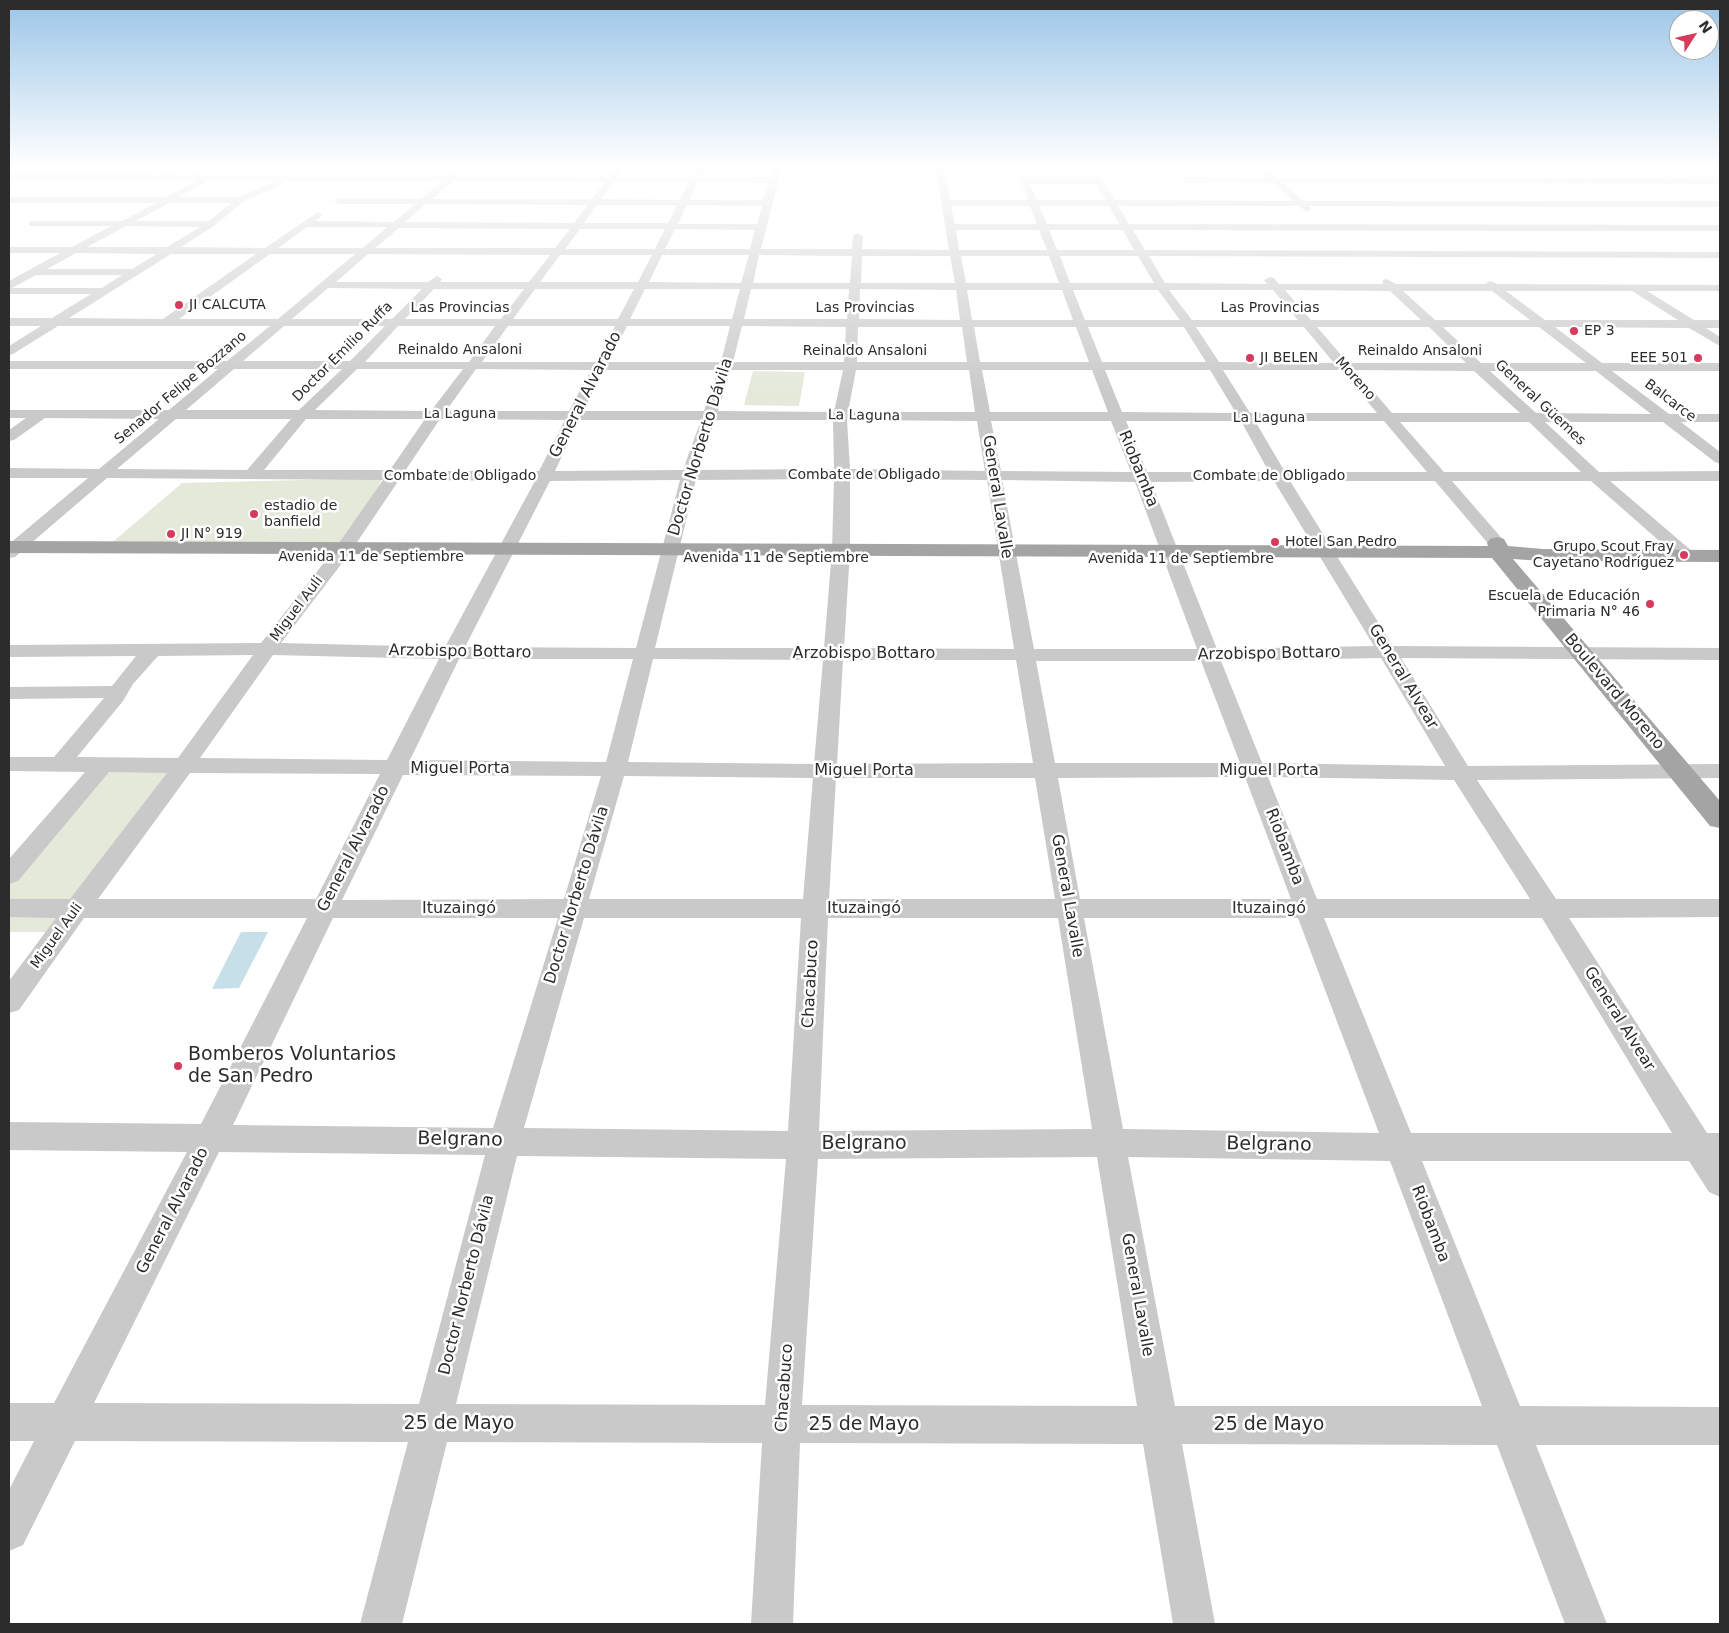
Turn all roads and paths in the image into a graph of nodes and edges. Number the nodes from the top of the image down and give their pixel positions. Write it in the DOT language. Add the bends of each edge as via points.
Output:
graph roads {
  1 [pos="84,244"];
  2 [pos="181,244"];
  3 [pos="276,244"];
  4 [pos="373,244"];
  5 [pos="471,244"];
  6 [pos="564,244"];
  7 [pos="662,244"];
  8 [pos="757,244"];
  9 [pos="953,244"];
  10 [pos="1049,244"];
  11 [pos="1136,244"];
  12 [pos="1239,244"];
  13 [pos="1345,244"];
  14 [pos="1438,244"];
  15 [pos="1564,244"];
  16 [pos="858,245"];
  17 [pos="1642,246"];
  18 [pos="9,250"];
  19 [pos="73,250"];
  20 [pos="171,251"];
  21 [pos="265,252"];
  22 [pos="364,252"];
  23 [pos="463,253"];
  24 [pos="557,253"];
  25 [pos="657,253"];
  26 [pos="755,254"];
  27 [pos="955,254"];
  28 [pos="1053,254"];
  29 [pos="1142,254"];
  30 [pos="1248,255"];
  31 [pos="1357,255"];
  32 [pos="1452,255"];
  33 [pos="1582,255"];
  34 [pos="1659,255"];
  35 [pos="1720,255"];
  36 [pos="1597,264"];
  37 [pos="1675,265"];
  38 [pos="1466,266"];
  39 [pos="9,272"];
  40 [pos="34,272"];
  41 [pos="137,272"];
  42 [pos="1480,276"];
  43 [pos="1619,278"];
  44 [pos="1700,278"];
  45 [pos="9,285"];
  46 [pos="326,286"];
  47 [pos="430,286"];
  48 [pos="530,287"];
  49 [pos="641,287"];
  50 [pos="1392,287"];
  51 [pos="1494,287"];
  52 [pos="1633,287"];
  53 [pos="746,288"];
  54 [pos="855,288"];
  55 [pos="961,288"];
  56 [pos="1066,288"];
  57 [pos="1162,288"];
  58 [pos="1277,288"];
  59 [pos="1719,289"];
  60 [pos="9,291"];
  61 [pos="106,291"];
  62 [pos="9,297"];
  63 [pos="95,298"];
  64 [pos="9,322"];
  65 [pos="56,322"];
  66 [pos="166,322"];
  67 [pos="282,322"];
  68 [pos="394,322"];
  69 [pos="623,322"];
  70 [pos="504,323"];
  71 [pos="737,323"];
  72 [pos="854,323"];
  73 [pos="967,323"];
  74 [pos="1080,323"];
  75 [pos="1188,323"];
  76 [pos="1306,323"];
  77 [pos="1432,323"];
  78 [pos="1543,324"];
  79 [pos="1692,324"];
  80 [pos="1720,324"];
  81 [pos="1720,342"];
  82 [pos="9,351"];
  83 [pos="9,365"];
  84 [pos="231,365"];
  85 [pos="354,365"];
  86 [pos="474,365"];
  87 [pos="600,365"];
  88 [pos="726,366"];
  89 [pos="850,366"];
  90 [pos="974,366"];
  91 [pos="1097,366"];
  92 [pos="1214,366"];
  93 [pos="1343,366"];
  94 [pos="1479,366"];
  95 [pos="1600,367"];
  96 [pos="1720,367"];
  97 [pos="9,414"];
  98 [pos="42,414"];
  99 [pos="303,414"];
  100 [pos="436,414"];
  101 [pos="173,415"];
  102 [pos="574,415"];
  103 [pos="709,415"];
  104 [pos="840,415"];
  105 [pos="983,417"];
  106 [pos="1117,418"];
  107 [pos="1246,418"];
  108 [pos="1390,418"];
  109 [pos="1535,418"];
  110 [pos="1668,418"];
  111 [pos="1720,418"];
  112 [pos="9,437"];
  113 [pos="1720,459"];
  114 [pos="9,474"];
  115 [pos="102,474"];
  116 [pos="842,474"];
  117 [pos="251,475"];
  118 [pos="394,475"];
  119 [pos="689,475"];
  120 [pos="993,475"];
  121 [pos="1439,475"];
  122 [pos="545,476"];
  123 [pos="1280,476"];
  124 [pos="1596,476"];
  125 [pos="1720,476"];
  126 [pos="1141,477"];
  127 [pos="10,551"];
  128 [pos="340,553"];
  129 [pos="1513,553"];
  130 [pos="502,554"];
  131 [pos="670,554"];
  132 [pos="841,554"];
  133 [pos="1006,555"];
  134 [pos="1173,555"];
  135 [pos="1330,556"];
  136 [pos="1687,556"];
  137 [pos="1720,556"];
  138 [pos="267,649"];
  139 [pos="9,651"];
  140 [pos="152,651"];
  141 [pos="1389,652"];
  142 [pos="452,653"];
  143 [pos="644,653"];
  144 [pos="834,654"];
  145 [pos="1593,654"];
  146 [pos="1720,654"];
  147 [pos="1025,655"];
  148 [pos="1209,655"];
  149 [pos="119,692"];
  150 [pos="9,693"];
  151 [pos="9,764"];
  152 [pos="60,764"];
  153 [pos="104,764"];
  154 [pos="185,764"];
  155 [pos="396,769"];
  156 [pos="615,769"];
  157 [pos="1045,770"];
  158 [pos="1254,770"];
  159 [pos="824,771"];
  160 [pos="1702,772"];
  161 [pos="1460,773"];
  162 [pos="1720,790"];
  163 [pos="1720,819"];
  164 [pos="9,875"];
  165 [pos="9,908"];
  166 [pos="1308,908"];
  167 [pos="1549,908"];
  168 [pos="1720,908"];
  169 [pos="76,909"];
  170 [pos="572,909"];
  171 [pos="815,909"];
  172 [pos="1069,909"];
  173 [pos="323,910"];
  174 [pos="9,1002"];
  175 [pos="9,1136"];
  176 [pos="211,1137"];
  177 [pos="504,1141"];
  178 [pos="1110,1143"];
  179 [pos="803,1144"];
  180 [pos="1400,1146"];
  181 [pos="1710,1147"];
  182 [pos="1720,1182"];
  183 [pos="9,1422"];
  184 [pos="63,1423"];
  185 [pos="431,1424"];
  186 [pos="782,1424"];
  187 [pos="1159,1425"];
  188 [pos="1509,1426"];
  189 [pos="1720,1426"];
  190 [pos="9,1531"];
  191 [pos="381,1624"];
  192 [pos="772,1624"];
  193 [pos="1194,1624"];
  194 [pos="1586,1624"];
  1 -- 19 [label="street"];
  2 -- 20 [label="street"];
  3 -- 21 [label="street"];
  4 -- 22 [label="street, Senador Felipe Bozzano"];
  5 -- 23 [label="street, Doctor Emilio Ruffa"];
  6 -- 24 [label="street, Miguel Auli"];
  7 -- 25 [label="street, General Alvarado"];
  8 -- 26 [label="street, Doctor Norberto Dávila"];
  9 -- 27 [label="street, General Lavalle"];
  10 -- 28 [label="street, Riobamba"];
  11 -- 29 [label="street, General Alvear"];
  12 -- 30 [label="street, Moreno"];
  13 -- 31 [label="street, General Güemes"];
  14 -- 32 [label="street"];
  15 -- 33 [label="street"];
  16 -- 26 [label="street"];
  16 -- 27 [label="street"];
  16 -- 54 [label="street, Chacabuco"];
  17 -- 34 [label="street"];
  18 -- 19 [label="street"];
  19 -- 20 [label="street"];
  19 -- 40 [label="street"];
  20 -- 21 [label="street"];
  20 -- 41 [label="street"];
  21 -- 22 [label="street"];
  21 -- 66 [label="street"];
  22 -- 23 [label="street"];
  22 -- 46 [label="street, Senador Felipe Bozzano"];
  23 -- 24 [label="street"];
  23 -- 47 [label="street, Doctor Emilio Ruffa"];
  24 -- 25 [label="street"];
  24 -- 48 [label="street, Miguel Auli"];
  25 -- 26 [label="street"];
  25 -- 49 [label="street, General Alvarado"];
  26 -- 53 [label="street, Doctor Norberto Dávila"];
  27 -- 28 [label="street"];
  27 -- 55 [label="street, General Lavalle"];
  28 -- 29 [label="street"];
  28 -- 56 [label="street, Riobamba"];
  29 -- 30 [label="street"];
  29 -- 57 [label="street, General Alvear"];
  30 -- 31 [label="street"];
  30 -- 58 [label="street, Moreno"];
  31 -- 32 [label="street"];
  31 -- 50 [label="street, General Güemes"];
  32 -- 33 [label="street"];
  32 -- 38 [label="street"];
  33 -- 34 [label="street"];
  33 -- 36 [label="street"];
  34 -- 35 [label="street"];
  34 -- 37 [label="street"];
  39 -- 40 [label="street"];
  40 -- 41 [label="street"];
  40 -- 45 [label="street"];
  41 -- 61 [label="street"];
  42 -- 51 [label="street, Balcarce"];
  43 -- 52 [label="street"];
  44 -- 59 [label="street"];
  46 -- 47 [label="street"];
  46 -- 67 [label="street, Senador Felipe Bozzano"];
  47 -- 48 [label="street"];
  47 -- 68 [label="street, Doctor Emilio Ruffa"];
  48 -- 49 [label="street"];
  48 -- 70 [label="street, Miguel Auli"];
  49 -- 53 [label="street"];
  49 -- 69 [label="street, General Alvarado"];
  50 -- 51 [label="street"];
  50 -- 58 [label="street"];
  50 -- 77 [label="street, General Güemes"];
  51 -- 52 [label="street"];
  51 -- 78 [label="street, Balcarce"];
  52 -- 59 [label="street"];
  52 -- 79 [label="street"];
  53 -- 54 [label="street"];
  53 -- 71 [label="street, Doctor Norberto Dávila"];
  54 -- 55 [label="street"];
  54 -- 72 [label="street, Chacabuco"];
  55 -- 56 [label="street"];
  55 -- 73 [label="street, General Lavalle"];
  56 -- 57 [label="street"];
  56 -- 74 [label="street, Riobamba"];
  57 -- 58 [label="street"];
  57 -- 75 [label="street, General Alvear"];
  58 -- 76 [label="street, Moreno"];
  60 -- 61 [label="street"];
  61 -- 63 [label="street"];
  62 -- 63 [label="street"];
  63 -- 65 [label="street"];
  64 -- 65 [label="street, Las Provincias"];
  65 -- 66 [label="street, Las Provincias"];
  65 -- 82 [label="street"];
  66 -- 67 [label="street, Las Provincias"];
  67 -- 68 [label="street, Las Provincias"];
  67 -- 84 [label="street, Senador Felipe Bozzano"];
  68 -- 70 [label="street, Las Provincias"];
  68 -- 85 [label="street, Doctor Emilio Ruffa"];
  69 -- 70 [label="street, Las Provincias"];
  69 -- 71 [label="street, Las Provincias"];
  69 -- 87 [label="street, General Alvarado"];
  70 -- 86 [label="street, Miguel Auli"];
  71 -- 72 [label="street, Las Provincias"];
  71 -- 88 [label="street, Doctor Norberto Dávila"];
  72 -- 73 [label="street, Las Provincias"];
  72 -- 89 [label="street, Chacabuco"];
  73 -- 74 [label="street, Las Provincias"];
  73 -- 90 [label="street, General Lavalle"];
  74 -- 75 [label="street, Las Provincias"];
  74 -- 91 [label="street, Riobamba"];
  75 -- 76 [label="street, Las Provincias"];
  75 -- 92 [label="street, General Alvear"];
  76 -- 77 [label="street, Las Provincias"];
  76 -- 93 [label="street, Moreno"];
  77 -- 78 [label="street, Las Provincias"];
  77 -- 94 [label="street, General Güemes"];
  78 -- 79 [label="street, Las Provincias"];
  78 -- 95 [label="street, Balcarce"];
  79 -- 80 [label="street, Las Provincias"];
  79 -- 81 [label="street"];
  83 -- 84 [label="street, Reinaldo Ansaloni"];
  84 -- 85 [label="street, Reinaldo Ansaloni"];
  84 -- 101 [label="street, Senador Felipe Bozzano"];
  85 -- 86 [label="street, Reinaldo Ansaloni"];
  85 -- 99 [label="street, Doctor Emilio Ruffa"];
  86 -- 87 [label="street, Reinaldo Ansaloni"];
  86 -- 100 [label="street, Miguel Auli"];
  87 -- 88 [label="street, Reinaldo Ansaloni"];
  87 -- 102 [label="street, General Alvarado"];
  88 -- 89 [label="street, Reinaldo Ansaloni"];
  88 -- 103 [label="street, Doctor Norberto Dávila"];
  89 -- 90 [label="street, Reinaldo Ansaloni"];
  89 -- 104 [label="street, Chacabuco"];
  90 -- 91 [label="street, Reinaldo Ansaloni"];
  90 -- 105 [label="street, General Lavalle"];
  91 -- 92 [label="street, Reinaldo Ansaloni"];
  91 -- 106 [label="street, Riobamba"];
  92 -- 93 [label="street, Reinaldo Ansaloni"];
  92 -- 107 [label="street, General Alvear"];
  93 -- 94 [label="street, Reinaldo Ansaloni"];
  93 -- 108 [label="street, Moreno"];
  94 -- 95 [label="street, Reinaldo Ansaloni"];
  94 -- 109 [label="street, General Güemes"];
  95 -- 96 [label="street, Reinaldo Ansaloni"];
  95 -- 110 [label="street, Balcarce"];
  97 -- 98 [label="street, La Laguna"];
  98 -- 101 [label="street, La Laguna"];
  98 -- 112 [label="street"];
  99 -- 100 [label="street, La Laguna"];
  99 -- 101 [label="street, La Laguna"];
  99 -- 117 [label="street, Doctor Emilio Ruffa"];
  100 -- 102 [label="street, La Laguna"];
  100 -- 118 [label="street, Miguel Auli"];
  101 -- 115 [label="street, Senador Felipe Bozzano"];
  102 -- 103 [label="street, La Laguna"];
  102 -- 122 [label="street, General Alvarado"];
  103 -- 104 [label="street, La Laguna"];
  103 -- 119 [label="street, Doctor Norberto Dávila"];
  104 -- 105 [label="street, La Laguna"];
  104 -- 116 [label="street, Chacabuco"];
  105 -- 106 [label="street, La Laguna"];
  105 -- 120 [label="street, General Lavalle"];
  106 -- 107 [label="street, La Laguna"];
  106 -- 126 [label="street, Riobamba"];
  107 -- 108 [label="street, La Laguna"];
  107 -- 123 [label="street, General Alvear"];
  108 -- 109 [label="street, La Laguna"];
  108 -- 121 [label="street, Moreno"];
  109 -- 110 [label="street, La Laguna"];
  109 -- 124 [label="street, General Güemes"];
  110 -- 111 [label="street, La Laguna"];
  110 -- 113 [label="street, Balcarce"];
  114 -- 115 [label="street, Combate de Obligado"];
  115 -- 117 [label="street, Combate de Obligado"];
  115 -- 127 [label="street, Senador Felipe Bozzano"];
  116 -- 119 [label="street, Combate de Obligado"];
  116 -- 120 [label="street, Combate de Obligado"];
  116 -- 132 [label="street, Chacabuco"];
  117 -- 118 [label="street, Combate de Obligado"];
  118 -- 122 [label="street, Combate de Obligado"];
  118 -- 128 [label="street, Miguel Auli"];
  119 -- 122 [label="street, Combate de Obligado"];
  119 -- 131 [label="street, Doctor Norberto Dávila"];
  120 -- 126 [label="street, Combate de Obligado"];
  120 -- 133 [label="street, General Lavalle"];
  121 -- 123 [label="street, Combate de Obligado"];
  121 -- 124 [label="street, Combate de Obligado"];
  121 -- 129 [label="street, Moreno"];
  122 -- 130 [label="street, General Alvarado"];
  123 -- 126 [label="street, Combate de Obligado"];
  123 -- 135 [label="street, General Alvear"];
  124 -- 125 [label="street, Combate de Obligado"];
  124 -- 136 [label="street, General Güemes"];
  126 -- 134 [label="street, Riobamba"];
  127 -- 128 [label="main road, Avenida 11 de Septiembre"];
  128 -- 130 [label="main road, Avenida 11 de Septiembre"];
  128 -- 138 [label="street, Miguel Auli"];
  129 -- 135 [label="main road, Avenida 11 de Septiembre"];
  129 -- 136 [label="main road, Avenida 11 de Septiembre"];
  129 -- 145 [label="main road, Boulevard Moreno"];
  130 -- 131 [label="main road, Avenida 11 de Septiembre"];
  130 -- 142 [label="street, General Alvarado"];
  131 -- 132 [label="main road, Avenida 11 de Septiembre"];
  131 -- 143 [label="street, Doctor Norberto Dávila"];
  132 -- 133 [label="main road, Avenida 11 de Septiembre"];
  132 -- 144 [label="street, Chacabuco"];
  133 -- 134 [label="main road, Avenida 11 de Septiembre"];
  133 -- 147 [label="street, General Lavalle"];
  134 -- 135 [label="main road, Avenida 11 de Septiembre"];
  134 -- 148 [label="street, Riobamba"];
  135 -- 141 [label="street, General Alvear"];
  136 -- 137 [label="main road, Avenida 11 de Septiembre"];
  138 -- 140 [label="street, Arzobispo Bottaro"];
  138 -- 142 [label="street, Arzobispo Bottaro"];
  138 -- 154 [label="street, Miguel Auli"];
  139 -- 140 [label="street, Arzobispo Bottaro"];
  140 -- 149 [label="street"];
  141 -- 145 [label="street, Arzobispo Bottaro"];
  141 -- 148 [label="street, Arzobispo Bottaro"];
  141 -- 161 [label="street, General Alvear"];
  142 -- 143 [label="street, Arzobispo Bottaro"];
  142 -- 155 [label="street, General Alvarado"];
  143 -- 144 [label="street, Arzobispo Bottaro"];
  143 -- 156 [label="street, Doctor Norberto Dávila"];
  144 -- 147 [label="street, Arzobispo Bottaro"];
  144 -- 159 [label="street, Chacabuco"];
  145 -- 146 [label="street, Arzobispo Bottaro"];
  145 -- 160 [label="main road, Boulevard Moreno"];
  147 -- 148 [label="street, Arzobispo Bottaro"];
  147 -- 157 [label="street, General Lavalle"];
  148 -- 158 [label="street, Riobamba"];
  149 -- 150 [label="street"];
  149 -- 152 [label="street"];
  151 -- 152 [label="street, Miguel Porta"];
  152 -- 153 [label="street, Miguel Porta"];
  153 -- 154 [label="street, Miguel Porta"];
  153 -- 164 [label="street"];
  154 -- 155 [label="street, Miguel Porta"];
  154 -- 169 [label="street, Miguel Auli"];
  155 -- 156 [label="street, Miguel Porta"];
  155 -- 173 [label="street, General Alvarado"];
  156 -- 159 [label="street, Miguel Porta"];
  156 -- 170 [label="street, Doctor Norberto Dávila"];
  157 -- 158 [label="street, Miguel Porta"];
  157 -- 159 [label="street, Miguel Porta"];
  157 -- 172 [label="street, General Lavalle"];
  158 -- 161 [label="street, Miguel Porta"];
  158 -- 166 [label="street, Riobamba"];
  159 -- 171 [label="street, Chacabuco"];
  160 -- 161 [label="street, Miguel Porta"];
  160 -- 162 [label="main road, Boulevard Moreno"];
  160 -- 163 [label="main road, Boulevard Moreno"];
  161 -- 167 [label="street, General Alvear"];
  165 -- 169 [label="street, Ituzaingó"];
  166 -- 167 [label="street, Ituzaingó"];
  166 -- 172 [label="street, Ituzaingó"];
  166 -- 180 [label="street, Riobamba"];
  167 -- 168 [label="street, Ituzaingó"];
  167 -- 181 [label="street, General Alvear"];
  169 -- 173 [label="street, Ituzaingó"];
  169 -- 174 [label="street, Miguel Auli"];
  170 -- 171 [label="street, Ituzaingó"];
  170 -- 173 [label="street, Ituzaingó"];
  170 -- 177 [label="street, Doctor Norberto Dávila"];
  171 -- 172 [label="street, Ituzaingó"];
  171 -- 179 [label="street, Chacabuco"];
  172 -- 178 [label="street, General Lavalle"];
  173 -- 176 [label="street, General Alvarado"];
  175 -- 176 [label="street, Belgrano"];
  176 -- 177 [label="street, Belgrano"];
  176 -- 184 [label="street, General Alvarado"];
  177 -- 179 [label="street, Belgrano"];
  177 -- 185 [label="street, Doctor Norberto Dávila"];
  178 -- 179 [label="street, Belgrano"];
  178 -- 180 [label="street, Belgrano"];
  178 -- 187 [label="street, General Lavalle"];
  179 -- 186 [label="street, Chacabuco"];
  180 -- 181 [label="street, Belgrano"];
  180 -- 188 [label="street, Riobamba"];
  181 -- 182 [label="street, General Alvear"];
  183 -- 184 [label="street, 25 de Mayo"];
  184 -- 185 [label="street, 25 de Mayo"];
  184 -- 190 [label="street, General Alvarado"];
  185 -- 186 [label="street, 25 de Mayo"];
  185 -- 191 [label="street, Doctor Norberto Dávila"];
  186 -- 187 [label="street, 25 de Mayo"];
  186 -- 192 [label="street, Chacabuco"];
  187 -- 188 [label="street, 25 de Mayo"];
  187 -- 193 [label="street, General Lavalle"];
  188 -- 189 [label="street, 25 de Mayo"];
  188 -- 194 [label="street, Riobamba"];
}
